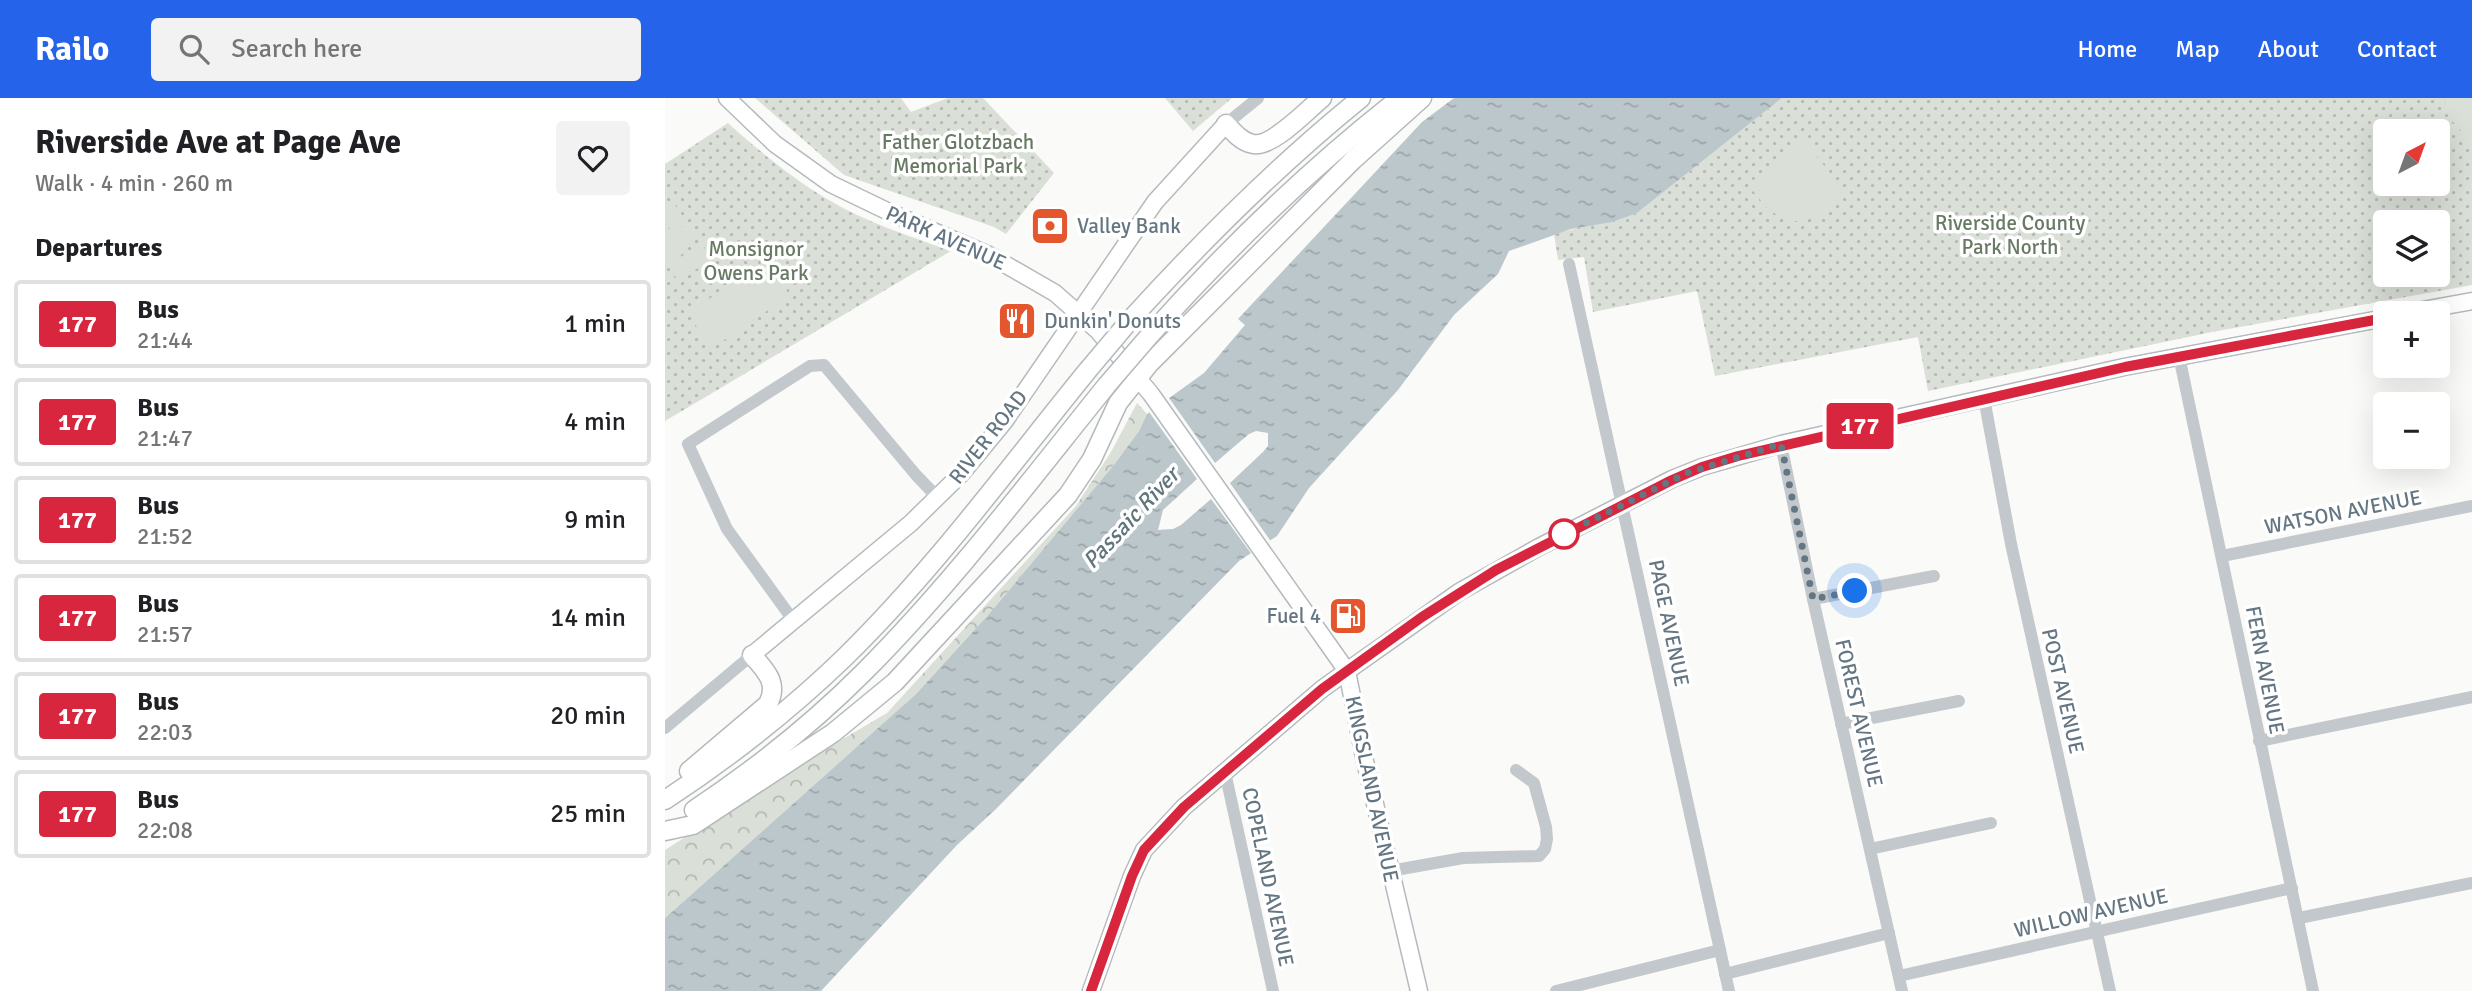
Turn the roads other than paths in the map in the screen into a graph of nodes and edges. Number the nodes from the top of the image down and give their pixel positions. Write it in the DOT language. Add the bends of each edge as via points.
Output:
graph roads {
  1 [pos="727,98"];
  2 [pos="1258,98"];
  3 [pos="1322,98"];
  4 [pos="1361,98"];
  5 [pos="1400,98"];
  6 [pos="1422,98"];
  7 [pos="1227,124"];
  8 [pos="1569,264"];
  9 [pos="2472,301"];
  10 [pos="2450,305"];
  11 [pos="1079,312"];
  12 [pos="2373,320"];
  13 [pos="2179,355"];
  14 [pos="1137,378"];
  15 [pos="1151,394"];
  16 [pos="1984,398"];
  17 [pos="1781,444"];
  18 [pos="938,498"];
  19 [pos="1623,503"];
  20 [pos="2472,506"];
  21 [pos="2222,556"];
  22 [pos="1934,576"];
  23 [pos="1813,599"];
  24 [pos="793,620"];
  25 [pos="753,655"];
  26 [pos="1347,671"];
  27 [pos="2472,697"];
  28 [pos="1959,701"];
  29 [pos="1841,724"];
  30 [pos="665,729"];
  31 [pos="2259,741"];
  32 [pos="1516,770"];
  33 [pos="1225,772"];
  34 [pos="665,789"];
  35 [pos="665,800"];
  36 [pos="1991,823"];
  37 [pos="665,830"];
  38 [pos="1870,849"];
  39 [pos="1390,871"];
  40 [pos="2472,883"];
  41 [pos="2292,888"];
  42 [pos="2299,918"];
  43 [pos="2097,931"];
  44 [pos="1889,933"];
  45 [pos="1720,950"];
  46 [pos="1725,974"];
  47 [pos="1899,976"];
  48 [pos="1093,989"];
  49 [pos="1273,991"];
  50 [pos="1419,991"];
  51 [pos="1556,991"];
  52 [pos="1729,991"];
  53 [pos="1902,991"];
  54 [pos="2110,991"];
  55 [pos="2313,991"];
  1 -- 11 [label="main road, PARK AVENUE" via="775,144 831,184 1005,262"];
  2 -- 7 [label="street, RIVER ROAD"];
  3 -- 7 [label="highway" via="1261,145 1243,141"];
  4 -- 35 [label="highway, bridge" via="1252,193 1189,256 873,629 784,712"];
  5 -- 37 [label="highway, bridge" via="1268,211 1206,273 1107,385 945,584 861,675 768,757"];
  6 -- 14 [label="highway" via="1343,169"];
  7 -- 11 [label="main road, RIVER ROAD" via="1154,202"];
  8 -- 19 [label="street, PAGE AVENUE"];
  9 -- 10 [label="main road"];
  11 -- 14 [label="main road, PARK AVENUE"];
  11 -- 18 [label="main road, RIVER ROAD" via="997,430"];
  12 -- 13 [label="main road"];
  13 -- 16 [label="main road"];
  13 -- 21 [label="street, FERN AVENUE"];
  14 -- 15 [label="main road, PARK AVENUE"];
  14 -- 37 [label="highway" via="1118,403 1092,459 1068,495 895,682 833,733 692,825"];
  15 -- 26 [label="main road, KINGSLAND AVENUE"];
  16 -- 17 [label="main road"];
  16 -- 43 [label="street, POST AVENUE" via="2011,544"];
  17 -- 19 [label="main road" via="1702,467"];
  17 -- 23 [label="street, FOREST AVENUE"];
  18 -- 24 [label="main road, RIVER ROAD"];
  18 -- 24 [label="street" via="824,365 810,366 688,444 727,529"];
  19 -- 26 [label="main road" via="1459,592"];
  19 -- 45 [label="street, PAGE AVENUE"];
  20 -- 21 [label="street, WATSON AVENUE"];
  21 -- 31 [label="street, FERN AVENUE"];
  22 -- 23 [label="street"];
  23 -- 29 [label="street, FOREST AVENUE"];
  24 -- 25 [label="main road, RIVER ROAD"];
  25 -- 30 [label="street, RIVER ROAD"];
  25 -- 34 [label="highway" via="771,679 773,695 768,704"];
  26 -- 33 [label="main road"];
  26 -- 39 [label="main road, KINGSLAND AVENUE"];
  27 -- 31 [label="street"];
  28 -- 29 [label="street"];
  29 -- 38 [label="street, FOREST AVENUE"];
  31 -- 41 [label="street, FERN AVENUE"];
  32 -- 39 [label="street" via="1534,783 1546,827 1545,849 1539,856 1464,858"];
  33 -- 48 [label="main road" via="1144,850"];
  33 -- 49 [label="street, COPELAND AVENUE"];
  36 -- 38 [label="street"];
  38 -- 44 [label="street, FOREST AVENUE"];
  39 -- 50 [label="main road, KINGSLAND AVENUE"];
  40 -- 42 [label="street"];
  41 -- 42 [label="street, FERN AVENUE"];
  41 -- 43 [label="street, WILLOW AVENUE"];
  42 -- 55 [label="street, FERN AVENUE"];
  43 -- 47 [label="street, WILLOW AVENUE"];
  43 -- 54 [label="street, POST AVENUE"];
  44 -- 46 [label="street"];
  44 -- 47 [label="street, FOREST AVENUE"];
  45 -- 46 [label="street, PAGE AVENUE"];
  45 -- 51 [label="street"];
  46 -- 52 [label="street, PAGE AVENUE"];
  47 -- 53 [label="street, FOREST AVENUE"];
}
